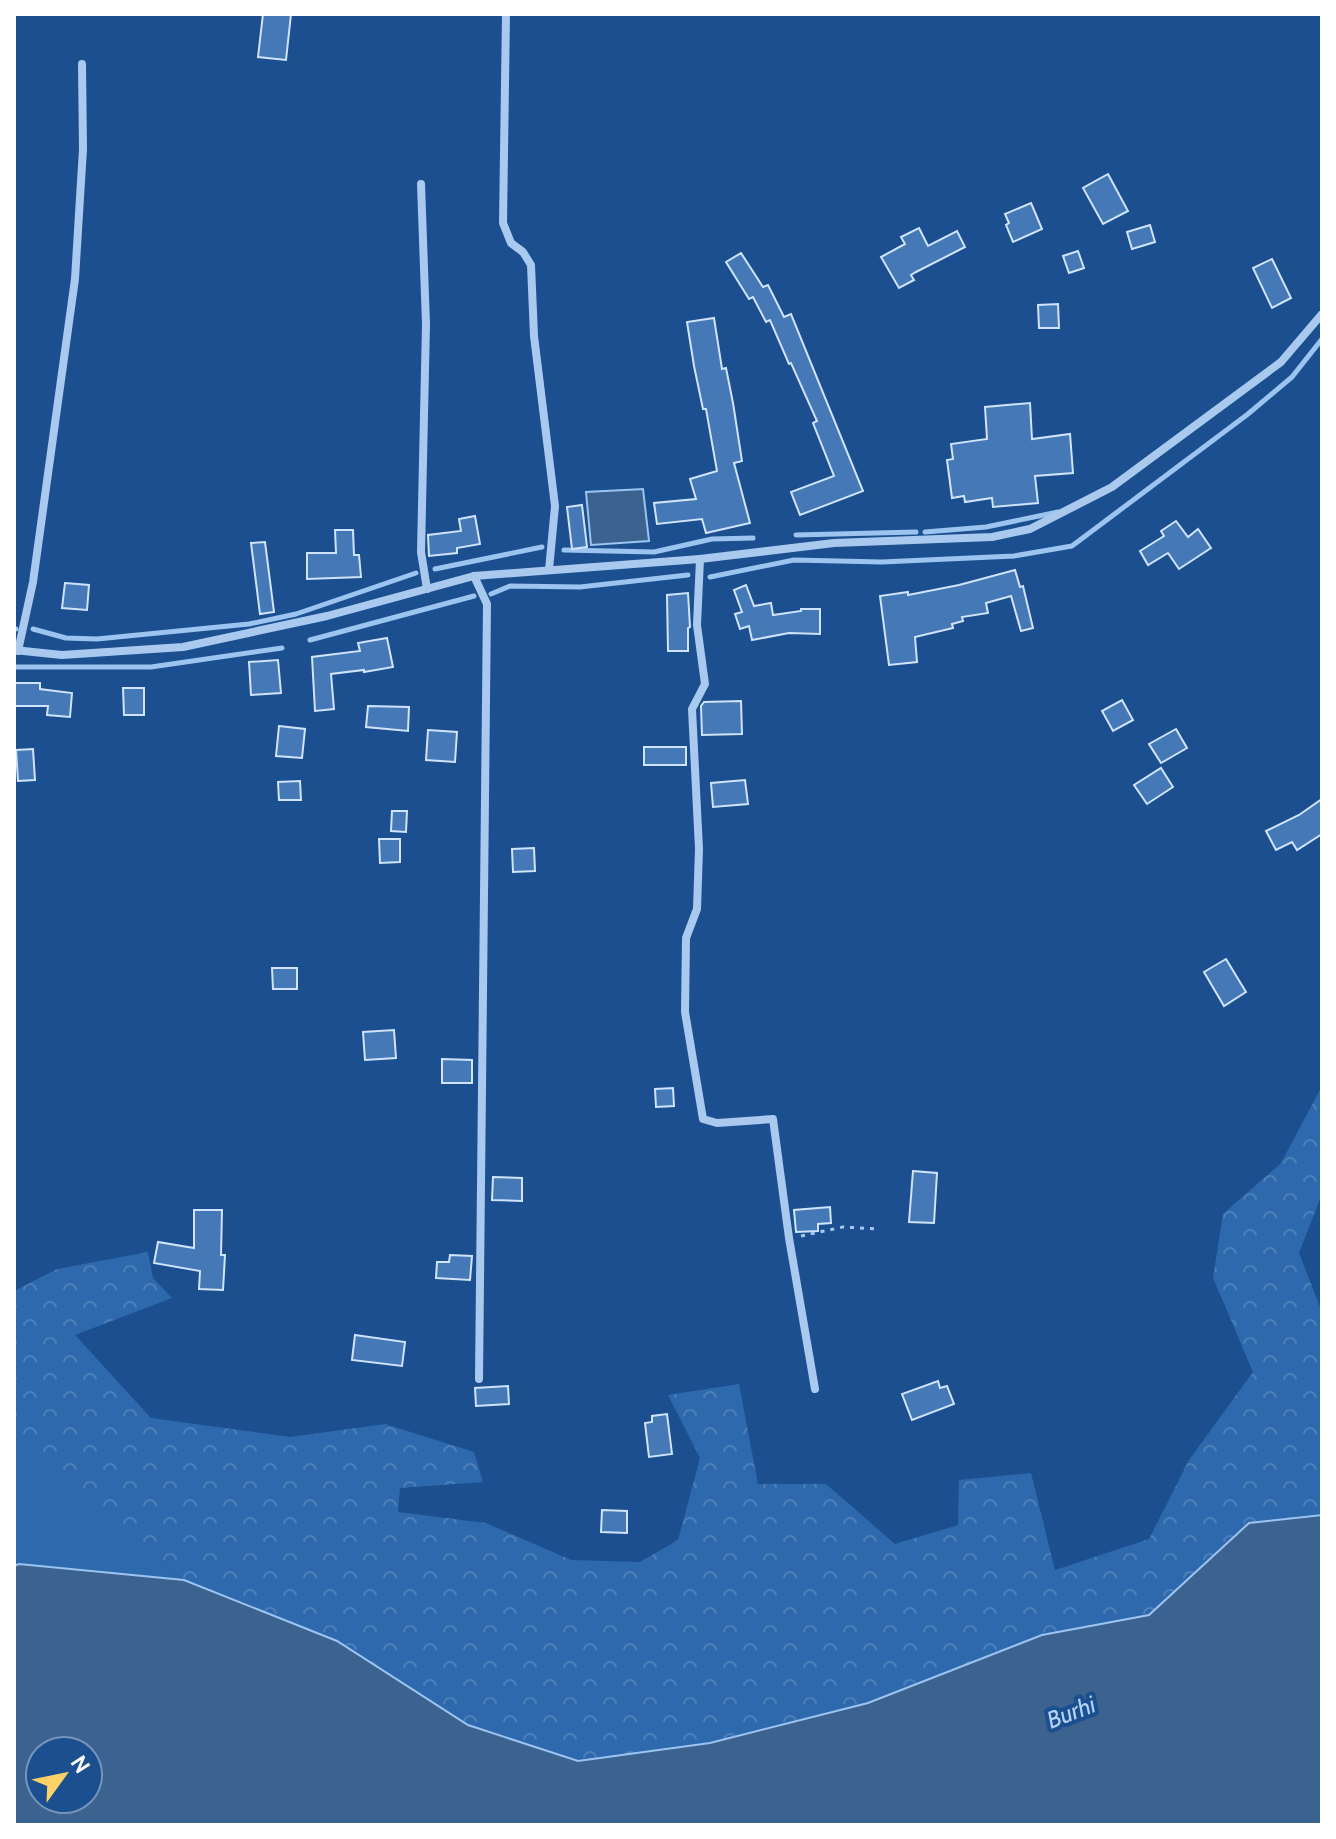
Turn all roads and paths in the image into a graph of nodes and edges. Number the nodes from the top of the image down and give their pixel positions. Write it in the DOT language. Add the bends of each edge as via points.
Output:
graph roads {
  1 [pos="506,14"];
  2 [pos="82,64"];
  3 [pos="421,184"];
  4 [pos="1322,314"];
  5 [pos="700,559"];
  6 [pos="549,570"];
  7 [pos="474,576"];
  8 [pos="427,589"];
  9 [pos="16,651"];
  10 [pos="880,1229"];
  11 [pos="789,1238"];
  12 [pos="479,1379"];
  13 [pos="815,1389"];
  1 -- 6 [label="street" via="503,223 511,243 531,265 534,336 555,506"];
  2 -- 9 [label="street" via="75,279 33,582"];
  3 -- 8 [label="street" via="426,324 421,552"];
  4 -- 5 [label="street" via="1281,362 1124,479 1030,529 994,537 834,543"];
  5 -- 6 [label="street"];
  5 -- 11 [label="street" via="697,625 705,684 692,709 699,849 697,909 686,938 685,1012 703,1119 773,1119"];
  6 -- 7 [label="street"];
  7 -- 8 [label="street"];
  7 -- 12 [label="street" via="487,604"];
  8 -- 9 [label="street" via="183,647 62,655"];
  10 -- 11 [label="path" via="843,1227"];
  11 -- 13 [label="street"];
}
